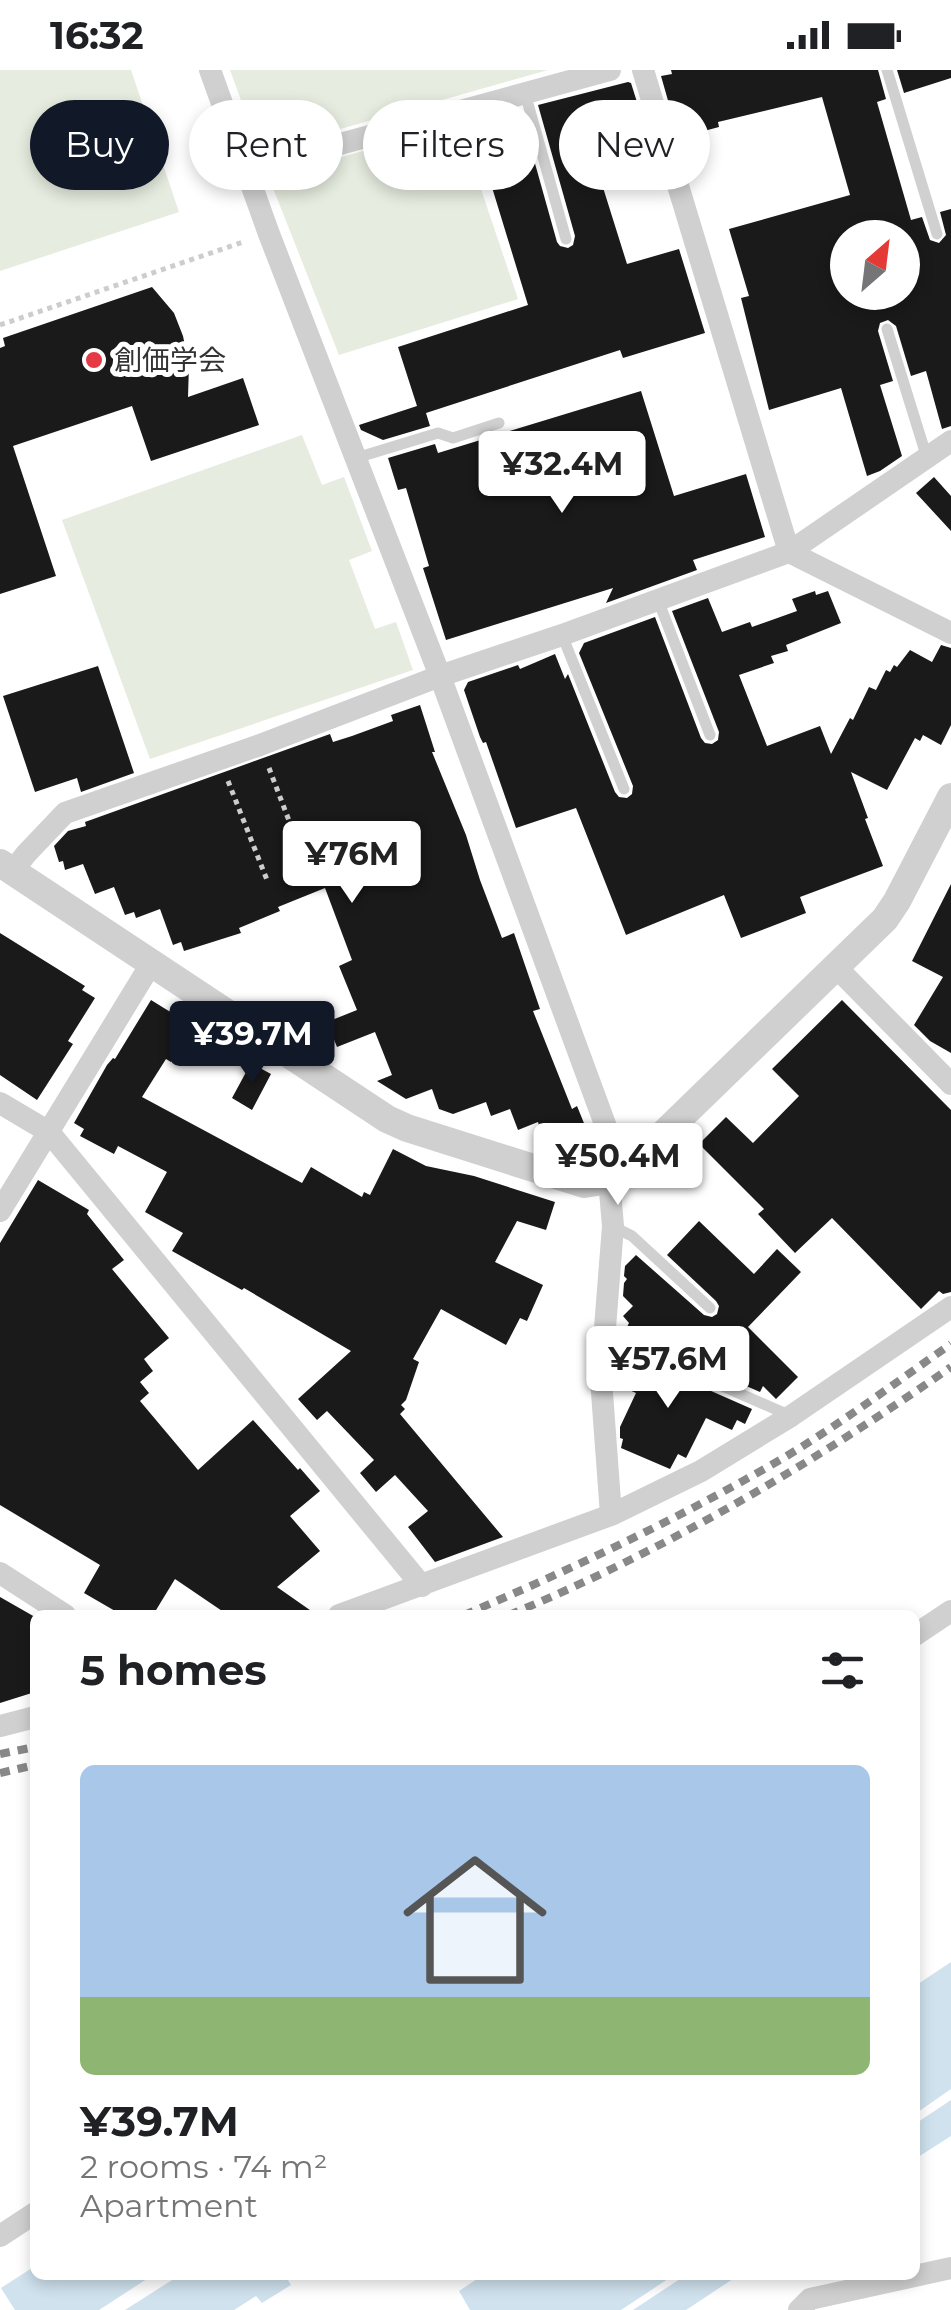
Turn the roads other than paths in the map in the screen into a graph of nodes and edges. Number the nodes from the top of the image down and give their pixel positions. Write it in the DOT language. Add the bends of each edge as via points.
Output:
graph roads {
  1 [pos="210,70"];
  2 [pos="610,70"];
  3 [pos="643,70"];
  4 [pos="887,70"];
  5 [pos="526,93"];
  6 [pos="220,100"];
  7 [pos="343,143"];
  8 [pos="252,190"];
  9 [pos="937,234"];
  10 [pos="566,239"];
  11 [pos="887,329"];
  12 [pos="500,423"];
  13 [pos="951,440"];
  14 [pos="356,458"];
  15 [pos="927,458"];
  16 [pos="789,552"];
  17 [pos="658,600"];
  18 [pos="951,633"];
  19 [pos="562,635"];
  20 [pos="440,676"];
  21 [pos="710,735"];
  22 [pos="624,788"];
  23 [pos="951,797"];
  24 [pos="6,867"];
  25 [pos="150,964"];
  26 [pos="836,966"];
  27 [pos="951,1084"];
  28 [pos="0,1103"];
  29 [pos="49,1132"];
  30 [pos="616,1177"];
  31 [pos="0,1212"];
  32 [pos="612,1226"];
  33 [pos="951,1307"];
  34 [pos="710,1308"];
  35 [pos="604,1334"];
  36 [pos="792,1416"];
  37 [pos="611,1515"];
  38 [pos="0,1574"];
  39 [pos="422,1586"];
  40 [pos="57,1610"];
  41 [pos="354,1610"];
  42 [pos="951,1611"];
  43 [pos="920,1631"];
  44 [pos="30,1718"];
  45 [pos="0,1726"];
  46 [pos="30,2216"];
  47 [pos="0,2236"];
  48 [pos="951,2268"];
  49 [pos="920,2275"];
  50 [pos="896,2280"];
  51 [pos="799,2310"];
  1 -- 6 [label="street"];
  2 -- 5 [label="street"];
  3 -- 16 [label="street"];
  4 -- 9 [label="lane"];
  5 -- 7 [label="street"];
  5 -- 10 [label="lane"];
  8 -- 14 [label="street"];
  11 -- 15 [label="lane"];
  12 -- 14 [label="lane"];
  13 -- 15 [label="street"];
  14 -- 20 [label="street"];
  15 -- 16 [label="street"];
  16 -- 17 [label="street"];
  16 -- 18 [label="street"];
  17 -- 19 [label="street"];
  17 -- 21 [label="lane"];
  19 -- 20 [label="street"];
  19 -- 22 [label="lane"];
  20 -- 24 [label="street" via="65,813"];
  20 -- 30 [label="street"];
  23 -- 26 [label="street" via="891,912"];
  24 -- 25 [label="street"];
  25 -- 29 [label="street"];
  25 -- 30 [label="street" via="397,1124 578,1182"];
  26 -- 27 [label="street"];
  26 -- 30 [label="street"];
  28 -- 29 [label="street"];
  29 -- 31 [label="street"];
  29 -- 39 [label="street"];
  30 -- 32 [label="street"];
  32 -- 34 [label="lane" via="632,1236"];
  32 -- 35 [label="street"];
  33 -- 36 [label="street"];
  35 -- 36 [label="lane"];
  35 -- 37 [label="street"];
  36 -- 37 [label="street"];
  37 -- 39 [label="street"];
  38 -- 40 [label="street"];
  39 -- 41 [label="street"];
  42 -- 43 [label="street"];
  44 -- 45 [label="street"];
  46 -- 47 [label="street"];
  48 -- 49 [label="street"];
  50 -- 51 [label="street" via="810,2299"];
}
